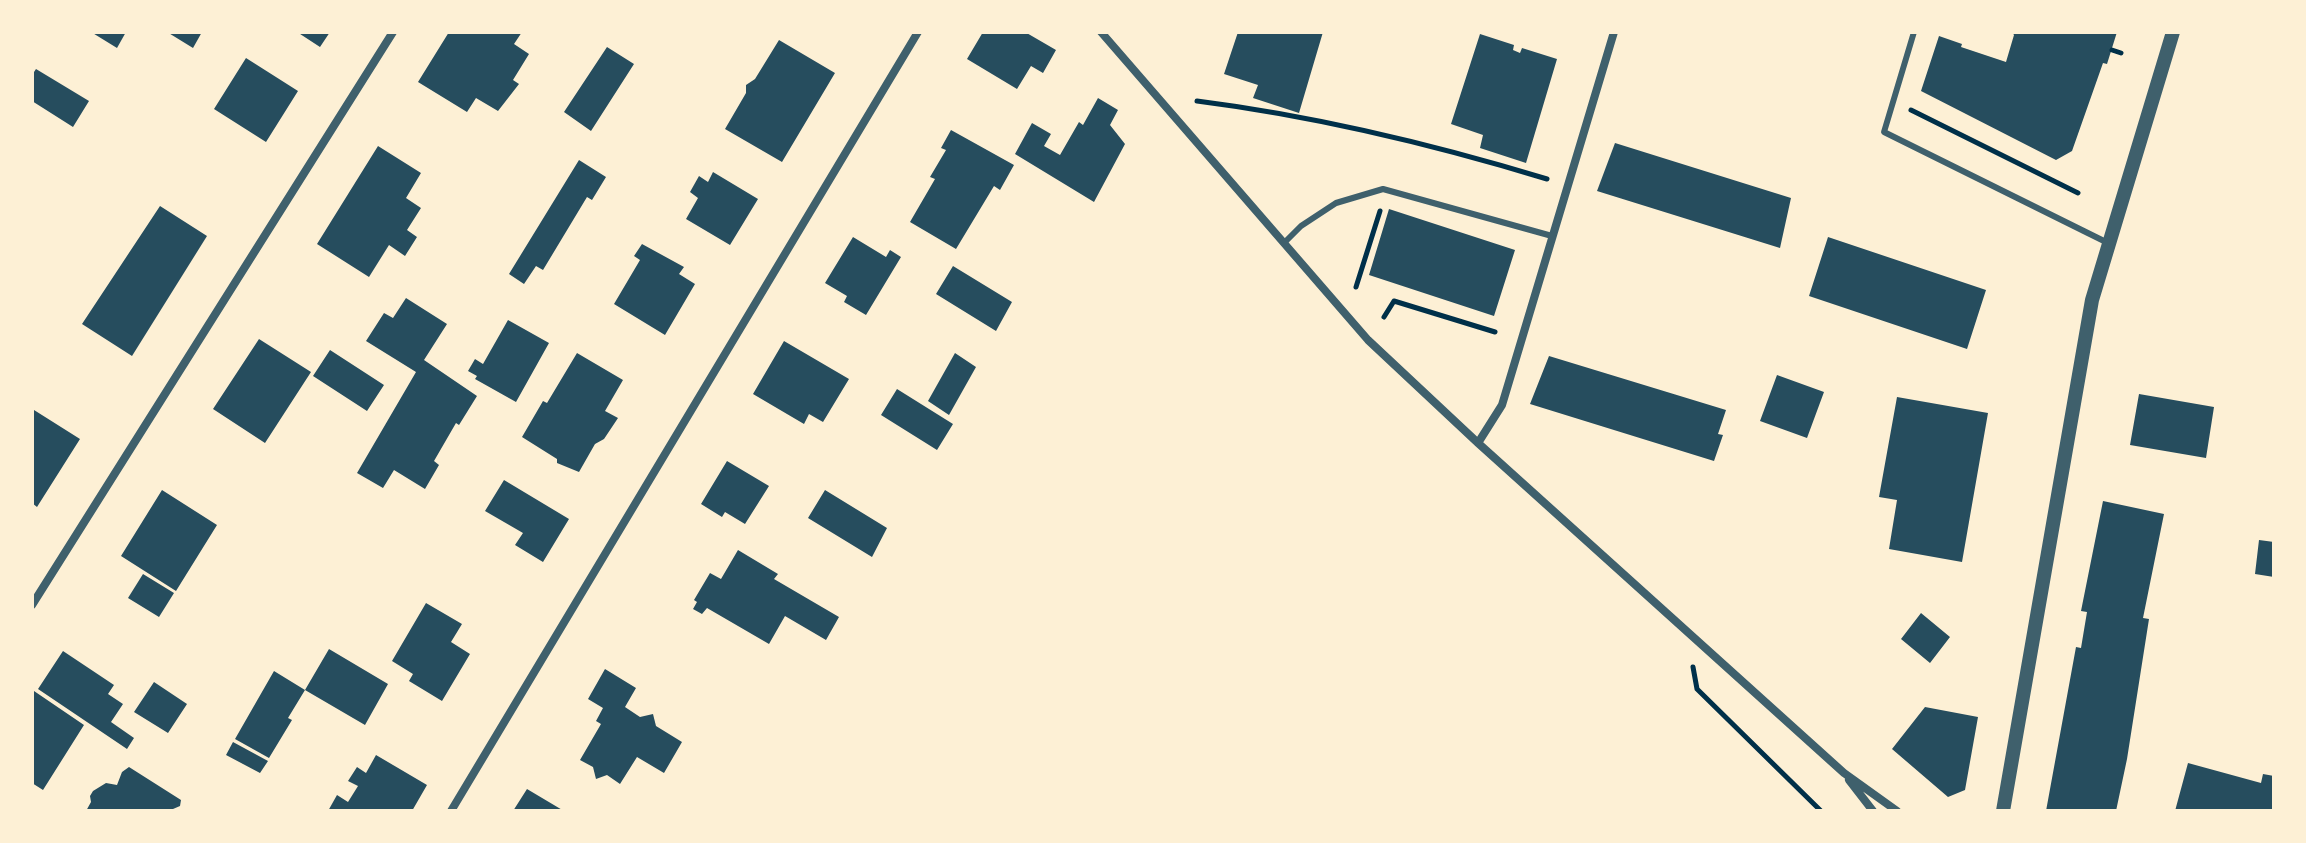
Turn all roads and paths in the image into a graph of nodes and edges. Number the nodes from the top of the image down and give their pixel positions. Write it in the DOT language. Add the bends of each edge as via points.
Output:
graph roads {
  1 [pos="393,32"];
  2 [pos="918,32"];
  3 [pos="1101,32"];
  4 [pos="1614,32"];
  5 [pos="1914,32"];
  6 [pos="2173,32"];
  7 [pos="2112,50"];
  8 [pos="2121,53"];
  9 [pos="1197,101"];
  10 [pos="1905,107"];
  11 [pos="1551,180"];
  12 [pos="2078,193"];
  13 [pos="1382,204"];
  14 [pos="1552,236"];
  15 [pos="1284,243"];
  16 [pos="2108,243"];
  17 [pos="1356,287"];
  18 [pos="1384,317"];
  19 [pos="1495,332"];
  20 [pos="1478,443"];
  21 [pos="32,605"];
  22 [pos="1693,666"];
  23 [pos="1844,773"];
  24 [pos="451,811"];
  25 [pos="1821,811"];
  26 [pos="1873,811"];
  27 [pos="1897,811"];
  28 [pos="2003,811"];
  1 -- 21 [label="street"];
  2 -- 24 [label="street"];
  3 -- 15 [label="street"];
  4 -- 14 [label="street"];
  5 -- 16 [label="lane" via="1884,132"];
  6 -- 16 [label="street"];
  7 -- 8 [label="path"];
  9 -- 11 [label="path" via="1431,145"];
  10 -- 12 [label="path"];
  13 -- 17 [label="path"];
  14 -- 15 [label="lane" via="1383,189 1336,203"];
  14 -- 20 [label="street" via="1502,405"];
  15 -- 20 [label="street" via="1368,340"];
  16 -- 28 [label="street" via="2092,300"];
  18 -- 19 [label="path" via="1394,301"];
  20 -- 23 [label="street"];
  22 -- 25 [label="path" via="1697,689"];
  23 -- 26 [label="street"];
  23 -- 27 [label="street"];
}
